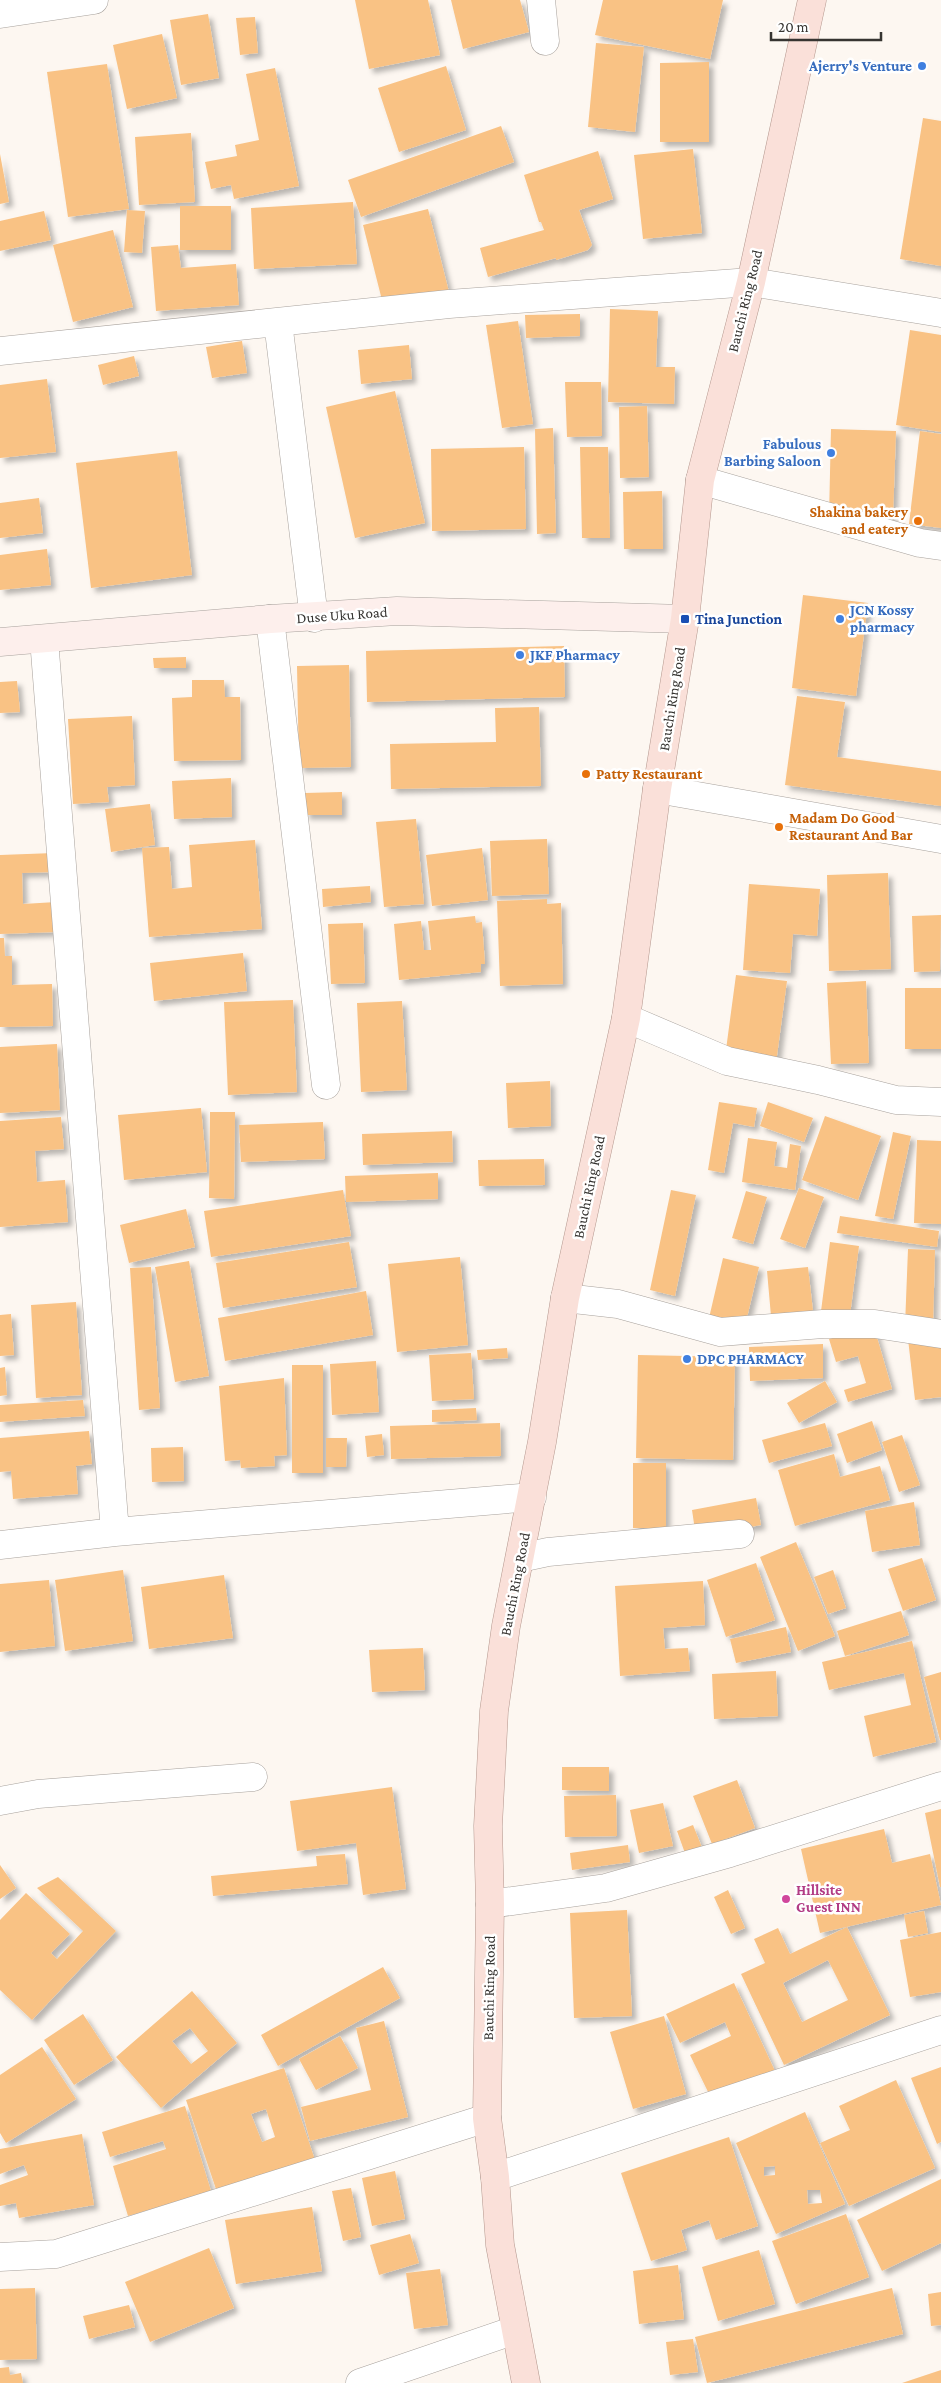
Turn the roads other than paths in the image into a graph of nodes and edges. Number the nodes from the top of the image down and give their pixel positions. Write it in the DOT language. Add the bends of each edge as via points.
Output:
graph roads {
  1 [pos="94,0"];
  2 [pos="541,0"];
  3 [pos="812,0"];
  4 [pos="0,14"];
  5 [pos="546,41"];
  6 [pos="751,282"];
  7 [pos="941,313"];
  8 [pos="278,322"];
  9 [pos="0,350"];
  10 [pos="700,480"];
  11 [pos="941,546"];
  12 [pos="314,618"];
  13 [pos="270,619"];
  14 [pos="685,619"];
  15 [pos="44,638"];
  16 [pos="0,642"];
  17 [pos="657,789"];
  18 [pos="941,839"];
  19 [pos="626,1018"];
  20 [pos="326,1084"];
  21 [pos="941,1102"];
  22 [pos="565,1298"];
  23 [pos="941,1334"];
  24 [pos="532,1497"];
  25 [pos="115,1532"];
  26 [pos="740,1534"];
  27 [pos="0,1545"];
  28 [pos="520,1558"];
  29 [pos="253,1777"];
  30 [pos="941,1786"];
  31 [pos="0,1801"];
  32 [pos="490,1904"];
  33 [pos="941,2030"];
  34 [pos="486,2118"];
  35 [pos="495,2177"];
  36 [pos="0,2257"];
  37 [pos="515,2330"];
  38 [pos="360,2383"];
  39 [pos="526,2383"];
  1 -- 4 [label="street"];
  2 -- 5 [label="street"];
  3 -- 6 [label="main road, Bauchi Ring Road"];
  6 -- 7 [label="street"];
  6 -- 8 [label="street" via="449,304"];
  6 -- 10 [label="main road, Bauchi Ring Road"];
  8 -- 9 [label="street"];
  8 -- 12 [label="street"];
  10 -- 11 [label="street" via="920,543"];
  10 -- 14 [label="main road, Bauchi Ring Road"];
  12 -- 13 [label="street, Duse Uku Road"];
  12 -- 14 [label="street, Duse Uku Road" via="397,611"];
  13 -- 15 [label="street, Duse Uku Road"];
  13 -- 20 [label="street"];
  14 -- 17 [label="main road, Bauchi Ring Road"];
  15 -- 16 [label="street, Duse Uku Road"];
  15 -- 25 [label="street"];
  17 -- 18 [label="street"];
  17 -- 19 [label="main road, Bauchi Ring Road"];
  19 -- 21 [label="street" via="727,1061 896,1100"];
  19 -- 22 [label="main road, Bauchi Ring Road"];
  22 -- 23 [label="street" via="618,1304 720,1332 823,1324 875,1324"];
  22 -- 24 [label="main road, Bauchi Ring Road"];
  24 -- 25 [label="street"];
  24 -- 28 [label="main road, Bauchi Ring Road"];
  25 -- 27 [label="street"];
  26 -- 28 [label="street" via="548,1552"];
  28 -- 32 [label="main road, Bauchi Ring Road" via="494,1711 488,1826"];
  29 -- 31 [label="street" via="38,1794"];
  30 -- 32 [label="street" via="730,1853 606,1888"];
  32 -- 34 [label="main road, Bauchi Ring Road"];
  33 -- 35 [label="street"];
  34 -- 35 [label="main road, Bauchi Ring Road"];
  34 -- 36 [label="street" via="56,2254"];
  35 -- 37 [label="main road, Bauchi Ring Road" via="500,2245"];
  37 -- 38 [label="street"];
  37 -- 39 [label="main road, Bauchi Ring Road"];
}
